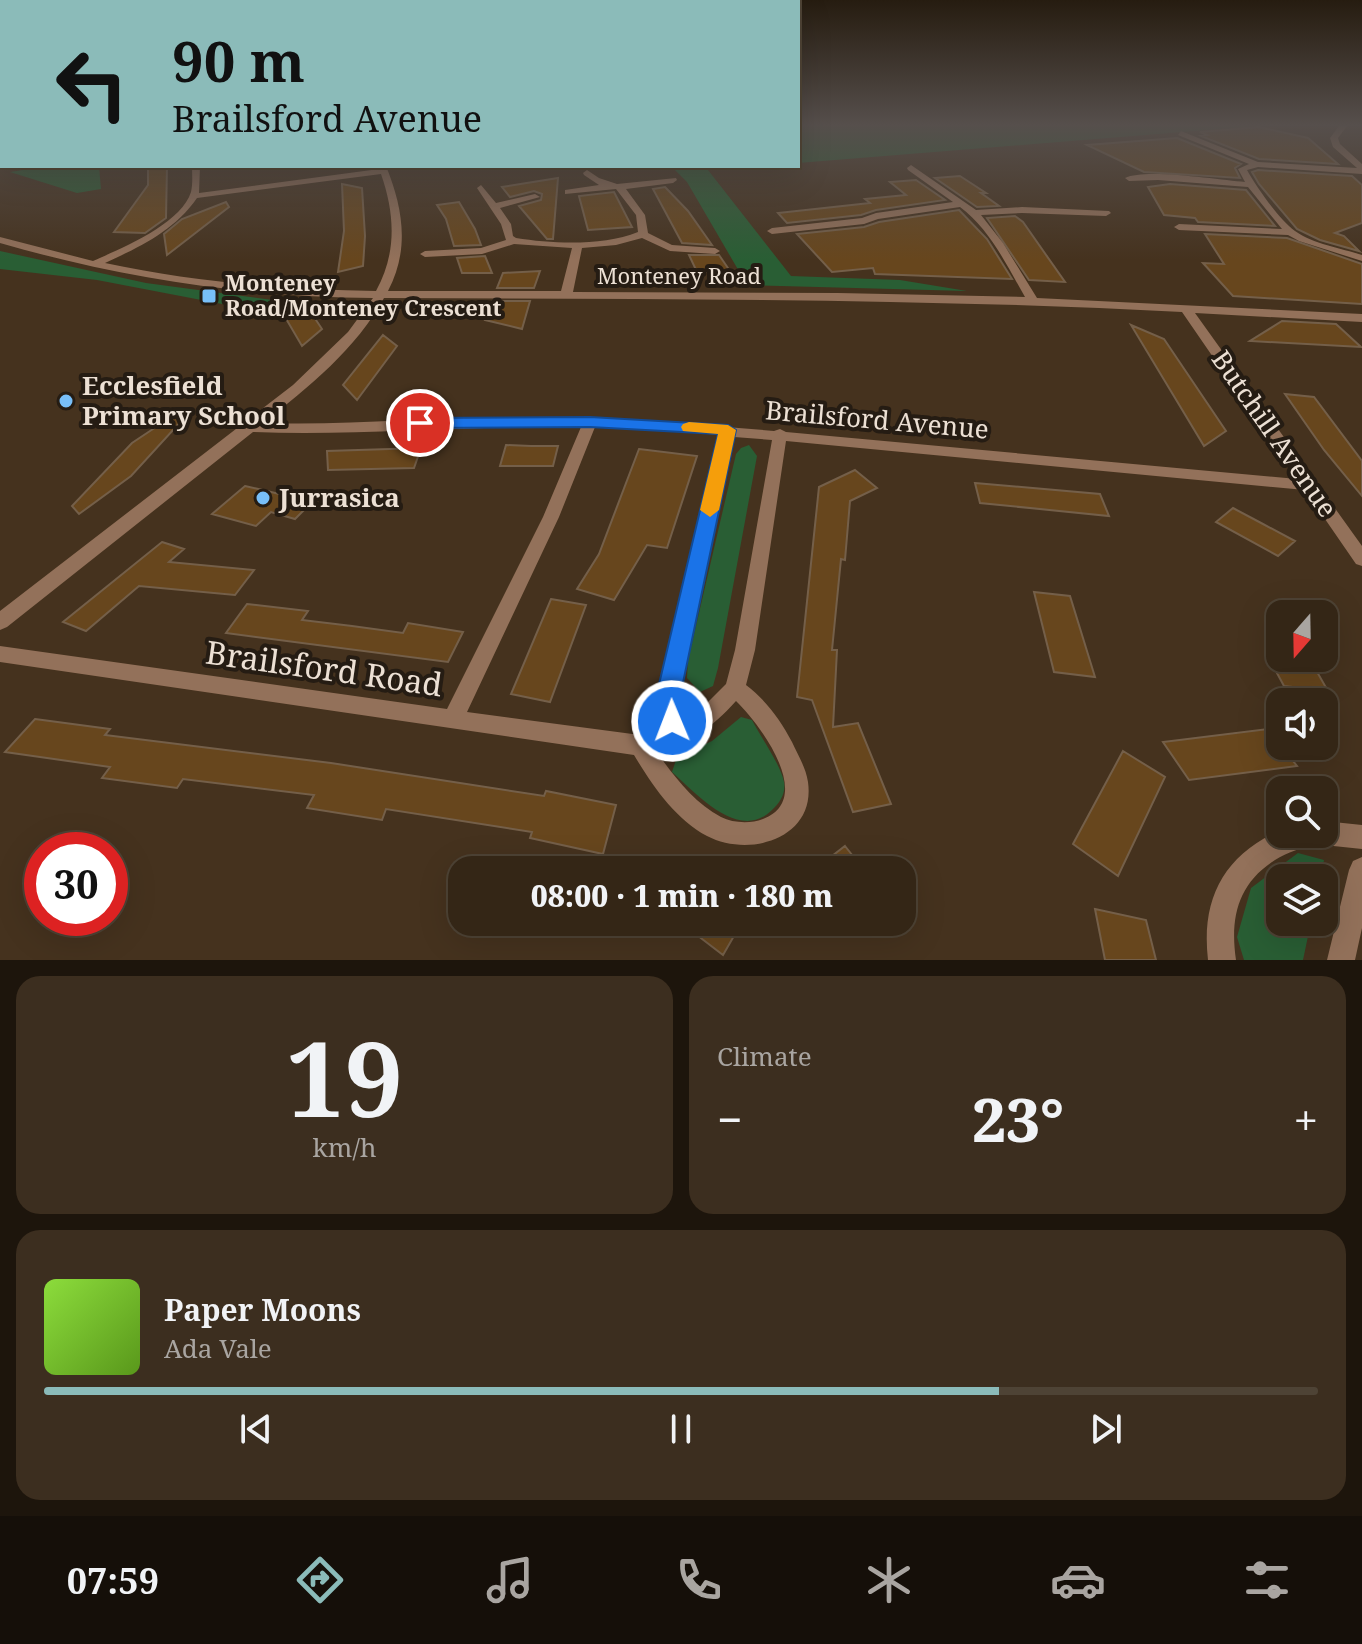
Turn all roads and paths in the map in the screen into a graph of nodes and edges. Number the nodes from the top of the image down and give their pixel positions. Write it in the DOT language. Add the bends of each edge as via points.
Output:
graph roads {
  1 [pos="196,171"];
  2 [pos="364,171"];
  3 [pos="384,171"];
  4 [pos="915,171"];
  5 [pos="1243,171"];
  6 [pos="587,173"];
  7 [pos="1129,178"];
  8 [pos="673,180"];
  9 [pos="1251,185"];
  10 [pos="615,187"];
  11 [pos="481,188"];
  12 [pos="568,192"];
  13 [pos="194,196"];
  14 [pos="535,197"];
  15 [pos="962,204"];
  16 [pos="493,207"];
  17 [pos="974,213"];
  18 [pos="1106,213"];
  19 [pos="1179,227"];
  20 [pos="772,231"];
  21 [pos="1290,232"];
  22 [pos="643,234"];
  23 [pos="0,240"];
  24 [pos="513,241"];
  25 [pos="578,243"];
  26 [pos="715,251"];
  27 [pos="425,254"];
  28 [pos="1362,258"];
  29 [pos="93,265"];
  30 [pos="566,295"];
  31 [pos="381,296"];
  32 [pos="1033,301"];
  33 [pos="1185,308"];
  34 [pos="1362,318"];
  35 [pos="590,422"];
  36 [pos="247,427"];
  37 [pos="728,430"];
  38 [pos="780,434"];
  39 [pos="1309,485"];
  40 [pos="1362,559"];
  41 [pos="0,622"];
  42 [pos="0,654"];
  43 [pos="735,688"];
  44 [pos="453,719"];
  45 [pos="683,733"];
  46 [pos="640,745"];
  47 [pos="1338,834"];
  48 [pos="1362,837"];
  49 [pos="1270,848"];
  50 [pos="1362,870"];
  51 [pos="1222,960"];
  52 [pos="1341,960"];
  1 -- 13 [label="street"];
  2 -- 13 [label="street"];
  3 -- 31 [label="street" via="399,230"];
  4 -- 15 [label="street"];
  5 -- 9 [label="street"];
  6 -- 10 [label="street" via="594,181"];
  7 -- 9 [label="street"];
  8 -- 10 [label="street"];
  9 -- 21 [label="street"];
  10 -- 12 [label="street"];
  10 -- 22 [label="street" via="638,210"];
  11 -- 16 [label="street"];
  13 -- 29 [label="street" via="154,233"];
  14 -- 16 [label="street"];
  15 -- 17 [label="street"];
  15 -- 20 [label="street"];
  16 -- 24 [label="street"];
  17 -- 18 [label="street"];
  17 -- 32 [label="street"];
  19 -- 21 [label="street"];
  21 -- 28 [label="street"];
  22 -- 25 [label="street" via="625,241"];
  22 -- 26 [label="street" via="670,248"];
  23 -- 29 [label="street, Monteney Road"];
  24 -- 25 [label="street"];
  24 -- 27 [label="street" via="482,251"];
  25 -- 30 [label="street"];
  29 -- 31 [label="street, Monteney Road" via="222,286"];
  30 -- 31 [label="street, Monteney Road"];
  30 -- 32 [label="street, Monteney Road"];
  31 -- 36 [label="street" via="337,349"];
  32 -- 33 [label="street, Monteney Road"];
  33 -- 34 [label="street, Monteney Road"];
  33 -- 39 [label="street, Butchill Avenue"];
  35 -- 36 [label="street, Brailsford Avenue"];
  35 -- 37 [label="street, Brailsford Avenue"];
  35 -- 44 [label="street" via="551,517"];
  36 -- 41 [label="street"];
  37 -- 38 [label="street, Brailsford Avenue"];
  37 -- 45 [label="street" via="668,697 672,721"];
  38 -- 39 [label="street, Brailsford Avenue"];
  38 -- 43 [label="street, Brailsford Road"];
  39 -- 40 [label="street, Butchill Avenue"];
  42 -- 44 [label="street, Brailsford Road"];
  43 -- 45 [label="street, Brailsford Road" via="710,715"];
  43 -- 46 [label="street" via="771,727 794,769 796,800 776,828 760,835 717,829 656,772"];
  44 -- 46 [label="street, Brailsford Road"];
  45 -- 46 [label="street, Brailsford Road"];
  47 -- 48 [label="street"];
  49 -- 51 [label="street" via="1234,878 1220,910 1217,938"];
  50 -- 52 [label="street"];
}
